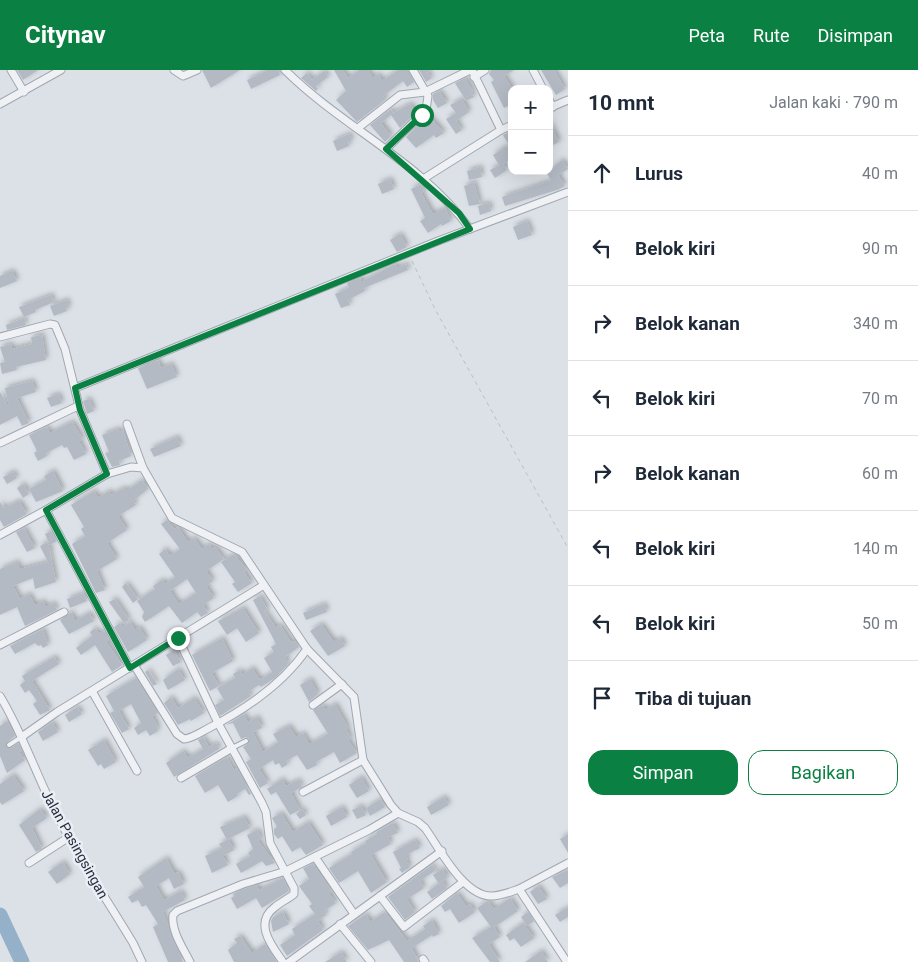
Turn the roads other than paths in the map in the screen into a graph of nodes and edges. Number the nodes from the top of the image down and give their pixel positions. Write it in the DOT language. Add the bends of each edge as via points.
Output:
graph roads {
  1 [pos="11,70"];
  2 [pos="61,70"];
  3 [pos="174,70"];
  4 [pos="196,70"];
  5 [pos="285,70"];
  6 [pos="413,70"];
  7 [pos="486,70"];
  8 [pos="533,70"];
  9 [pos="472,72"];
  10 [pos="541,85"];
  11 [pos="24,92"];
  12 [pos="425,92"];
  13 [pos="568,100"];
  14 [pos="0,104"];
  15 [pos="553,104"];
  16 [pos="508,127"];
  17 [pos="358,128"];
  18 [pos="501,130"];
  19 [pos="386,149"];
  20 [pos="422,180"];
  21 [pos="568,192"];
  22 [pos="470,229"];
  23 [pos="0,337"];
  24 [pos="75,388"];
  25 [pos="78,406"];
  26 [pos="127,424"];
  27 [pos="0,443"];
  28 [pos="143,468"];
  29 [pos="107,474"];
  30 [pos="46,510"];
  31 [pos="0,534"];
  32 [pos="264,585"];
  33 [pos="64,612"];
  34 [pos="178,638"];
  35 [pos="0,645"];
  36 [pos="307,649"];
  37 [pos="132,667"];
  38 [pos="342,684"];
  39 [pos="92,690"];
  40 [pos="0,698"];
  41 [pos="313,705"];
  42 [pos="218,724"];
  43 [pos="25,734"];
  44 [pos="246,740"];
  45 [pos="9,745"];
  46 [pos="232,748"];
  47 [pos="363,760"];
  48 [pos="137,771"];
  49 [pos="181,778"];
  50 [pos="303,792"];
  51 [pos="398,813"];
  52 [pos="69,838"];
  53 [pos="442,851"];
  54 [pos="315,857"];
  55 [pos="29,863"];
  56 [pos="568,863"];
  57 [pos="286,871"];
  58 [pos="463,882"];
  59 [pos="519,889"];
  60 [pos="380,896"];
  61 [pos="354,914"];
  62 [pos="340,924"];
  63 [pos="142,962"];
  64 [pos="190,962"];
  65 [pos="283,962"];
  66 [pos="289,962"];
  67 [pos="371,962"];
  68 [pos="567,962"];
  1 -- 11 [label="street"];
  2 -- 11 [label="street"];
  3 -- 4 [label="street" via="183,76"];
  5 -- 17 [label="street" via="319,102"];
  6 -- 12 [label="street"];
  7 -- 9 [label="street"];
  8 -- 10 [label="street"];
  9 -- 12 [label="street"];
  9 -- 18 [label="street"];
  11 -- 14 [label="street"];
  12 -- 17 [label="street" via="400,95"];
  12 -- 19 [label="street" via="428,96 426,110"];
  13 -- 15 [label="street"];
  16 -- 18 [label="street"];
  17 -- 19 [label="street"];
  18 -- 20 [label="street"];
  19 -- 20 [label="street"];
  20 -- 22 [label="street" via="459,213"];
  21 -- 22 [label="street"];
  22 -- 24 [label="street"];
  23 -- 24 [label="street" via="55,325"];
  24 -- 25 [label="street"];
  25 -- 27 [label="street"];
  25 -- 29 [label="street"];
  26 -- 28 [label="street"];
  28 -- 29 [label="street" via="131,467"];
  28 -- 32 [label="street" via="172,518 242,552"];
  29 -- 30 [label="street"];
  30 -- 31 [label="street"];
  30 -- 37 [label="street"];
  32 -- 34 [label="street"];
  32 -- 36 [label="street"];
  33 -- 35 [label="street"];
  34 -- 37 [label="street"];
  34 -- 42 [label="street"];
  36 -- 38 [label="street"];
  36 -- 42 [label="street" via="282,680"];
  37 -- 39 [label="street"];
  37 -- 42 [label="street" via="180,737 189,738"];
  38 -- 41 [label="street"];
  38 -- 47 [label="street" via="356,702"];
  39 -- 43 [label="street"];
  39 -- 48 [label="street"];
  40 -- 43 [label="street, Jalan Pasingsingan"];
  42 -- 46 [label="street"];
  43 -- 45 [label="lane"];
  43 -- 52 [label="street, Jalan Pasingsingan" via="47,796"];
  44 -- 46 [label="lane"];
  46 -- 49 [label="street"];
  46 -- 57 [label="street" via="266,812 270,842"];
  47 -- 50 [label="street"];
  47 -- 51 [label="street"];
  51 -- 53 [label="street" via="418,822"];
  51 -- 54 [label="street"];
  52 -- 55 [label="street"];
  52 -- 63 [label="street, Jalan Pasingsingan"];
  53 -- 58 [label="street"];
  53 -- 60 [label="street"];
  54 -- 57 [label="street"];
  54 -- 61 [label="street"];
  56 -- 59 [label="street"];
  57 -- 64 [label="street" via="226,890 173,915 178,940"];
  57 -- 65 [label="street" via="294,894 274,908 265,919 264,926 268,940"];
  58 -- 59 [label="street" via="476,892 492,896"];
  58 -- 60 [label="street" via="404,927"];
  59 -- 68 [label="street"];
  60 -- 61 [label="street"];
  61 -- 62 [label="street"];
  62 -- 66 [label="street"];
  62 -- 67 [label="street"];
}
